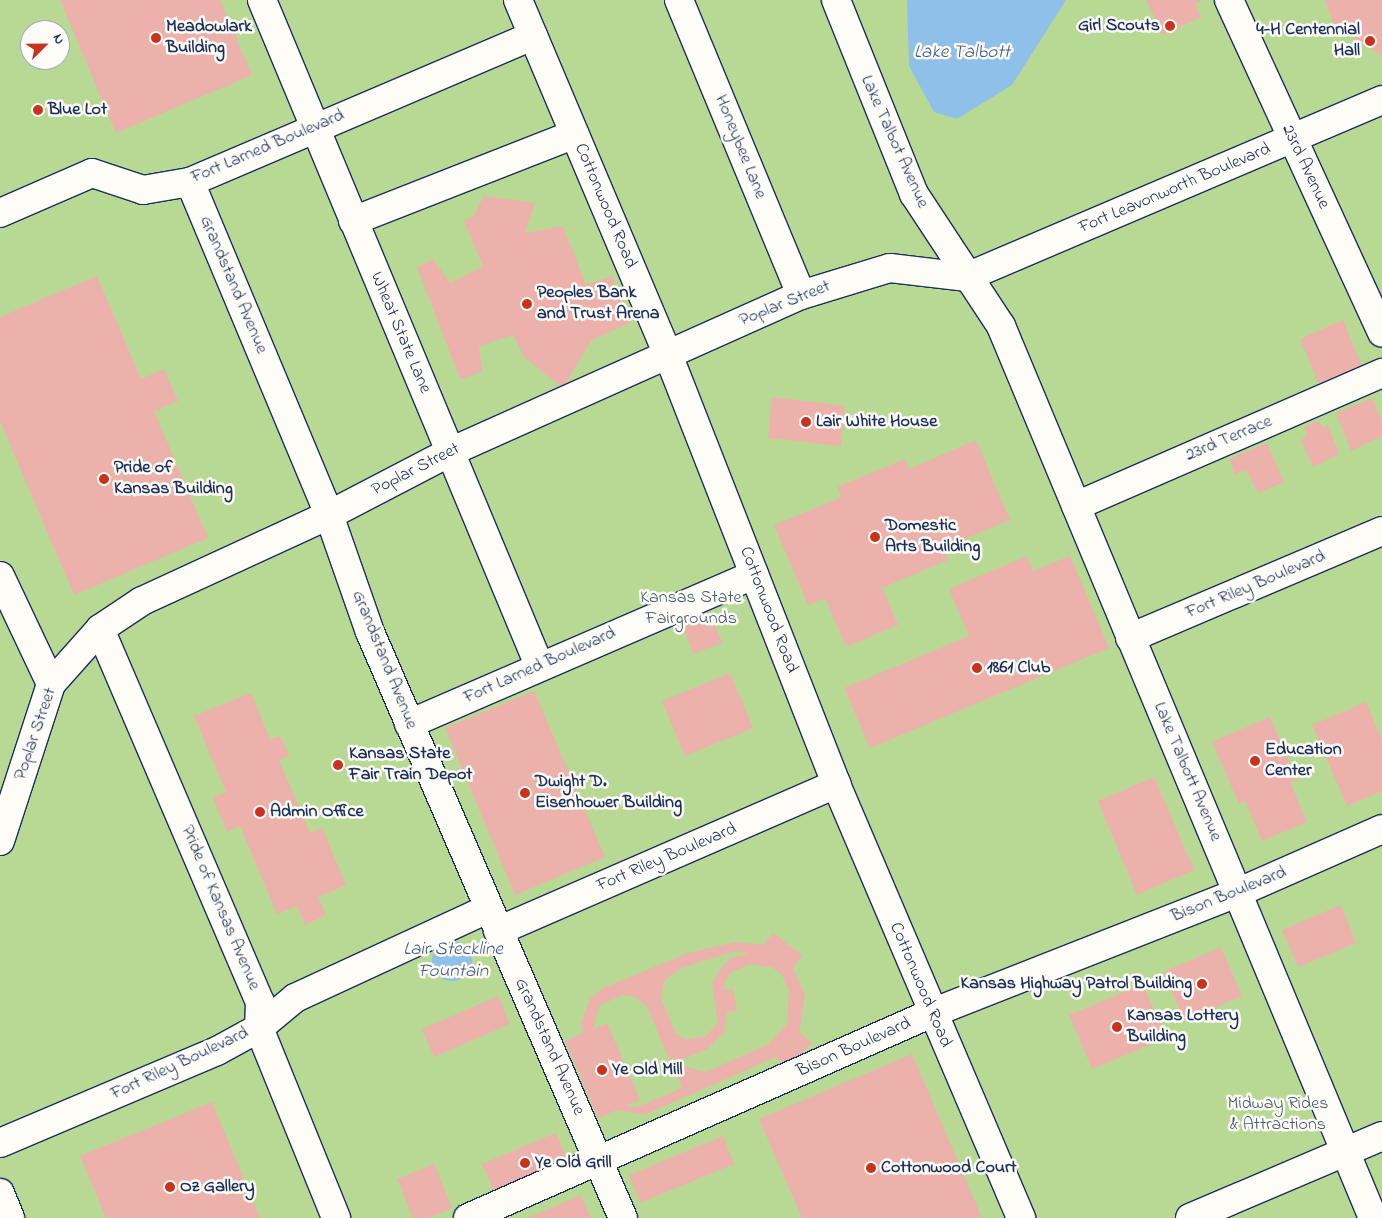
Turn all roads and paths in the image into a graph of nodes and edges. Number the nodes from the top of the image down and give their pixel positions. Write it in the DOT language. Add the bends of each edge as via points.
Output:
graph roads {
  1 [pos="262,0"];
  2 [pos="518,0"];
  3 [pos="679,0"];
  4 [pos="836,0"];
  5 [pos="1229,0"];
  6 [pos="532,36"];
  7 [pos="1382,100"];
  8 [pos="313,126"];
  9 [pos="575,134"];
  10 [pos="1293,140"];
  11 [pos="190,182"];
  12 [pos="0,213"];
  13 [pos="353,221"];
  14 [pos="967,277"];
  15 [pos="801,295"];
  16 [pos="1001,326"];
  17 [pos="1382,333"];
  18 [pos="667,352"];
  19 [pos="1382,373"];
  20 [pos="450,452"];
  21 [pos="1076,506"];
  22 [pos="329,515"];
  23 [pos="1382,532"];
  24 [pos="754,575"];
  25 [pos="0,576"];
  26 [pos="100,629"];
  27 [pos="1130,638"];
  28 [pos="539,666"];
  29 [pos="51,684"];
  30 [pos="409,724"];
  31 [pos="836,784"];
  32 [pos="1382,829"];
  33 [pos="0,841"];
  34 [pos="1237,893"];
  35 [pos="493,920"];
  36 [pos="932,1013"];
  37 [pos="259,1028"];
  38 [pos="1382,1136"];
  39 [pos="0,1143"];
  40 [pos="1348,1151"];
  41 [pos="599,1160"];
  42 [pos="0,1193"];
  43 [pos="10,1218"];
  44 [pos="336,1218"];
  45 [pos="468,1218"];
  46 [pos="623,1218"];
  47 [pos="1020,1218"];
  48 [pos="1190,1218"];
  49 [pos="1373,1218"];
  1 -- 8 [label="street, Wheat State Lane"];
  2 -- 6 [label="street, Cottonwood Road"];
  3 -- 15 [label="street, Honeybee Lane"];
  4 -- 14 [label="street, Lake Talbot Avenue" via="914,194"];
  5 -- 10 [label="street, 23rd Avenue"];
  6 -- 8 [label="street, Fort Larned Boulevard"];
  6 -- 9 [label="street, Cottonwood Road"];
  7 -- 10 [label="street, Fort Leavonworth Boulevard"];
  8 -- 11 [label="street, Fort Larned Boulevard"];
  8 -- 13 [label="street, Wheat State Lane"];
  9 -- 13 [label="street"];
  9 -- 18 [label="street, Cottonwood Road"];
  10 -- 14 [label="street, Fort Leavonworth Boulevard"];
  10 -- 17 [label="street, 23rd Avenue"];
  11 -- 12 [label="street, Fort Larned Boulevard" via="143,190 92,173"];
  11 -- 22 [label="street, Grandstand Avenue"];
  13 -- 20 [label="street, Wheat State Lane"];
  14 -- 15 [label="street, Poplar Street" via="890,268"];
  14 -- 16 [label="street, Lake Talbot Avenue"];
  15 -- 18 [label="street, Poplar Street"];
  16 -- 21 [label="street, Lake Talbott Avenue"];
  18 -- 20 [label="street, Poplar Street"];
  18 -- 24 [label="street, Cottonwood Road"];
  19 -- 21 [label="street, 23rd Terrace"];
  20 -- 22 [label="street, Poplar Street"];
  20 -- 28 [label="street, Wheat State Lane"];
  21 -- 27 [label="street, Lake Talbott Avenue"];
  22 -- 26 [label="street, Poplar Street" via="142,601"];
  22 -- 30 [label="street, Grandstand Avenue"];
  23 -- 27 [label="street, Fort Riley Boulevard"];
  24 -- 28 [label="street, Fort Larned Boulevard"];
  24 -- 31 [label="street, Cottonwood Road"];
  25 -- 29 [label="street"];
  26 -- 29 [label="street, Poplar Street"];
  26 -- 37 [label="street, Pride of Kansas Avenue" via="260,1002"];
  27 -- 34 [label="street, Lake Talbott Avenue"];
  28 -- 30 [label="street, Fort Larned Boulevard"];
  29 -- 33 [label="street, Poplar Street"];
  30 -- 35 [label="street, Grandstand Avenue"];
  31 -- 35 [label="street, Fort Riley Boulevard"];
  31 -- 36 [label="street, Cottonwood Road"];
  32 -- 34 [label="street, Bison Boulevard"];
  34 -- 36 [label="street, Bison Boulevard"];
  34 -- 40 [label="street, Lake Talbott Avenue"];
  35 -- 37 [label="street, Fort Riley Boulevard" via="295,998"];
  35 -- 41 [label="street, Grandstand Avenue"];
  36 -- 41 [label="street, Bison Boulevard"];
  36 -- 47 [label="street, Cottonwood Road"];
  37 -- 39 [label="street, Fort Riley Boulevard" via="216,1051"];
  37 -- 44 [label="street, Pride of Kansas Avenue"];
  38 -- 40 [label="street"];
  40 -- 48 [label="street"];
  40 -- 49 [label="street, Lake Talbott Avenue"];
  41 -- 45 [label="street, Bison Boulevard"];
  41 -- 46 [label="street, Grandstand Avenue"];
  42 -- 43 [label="street"];
}
